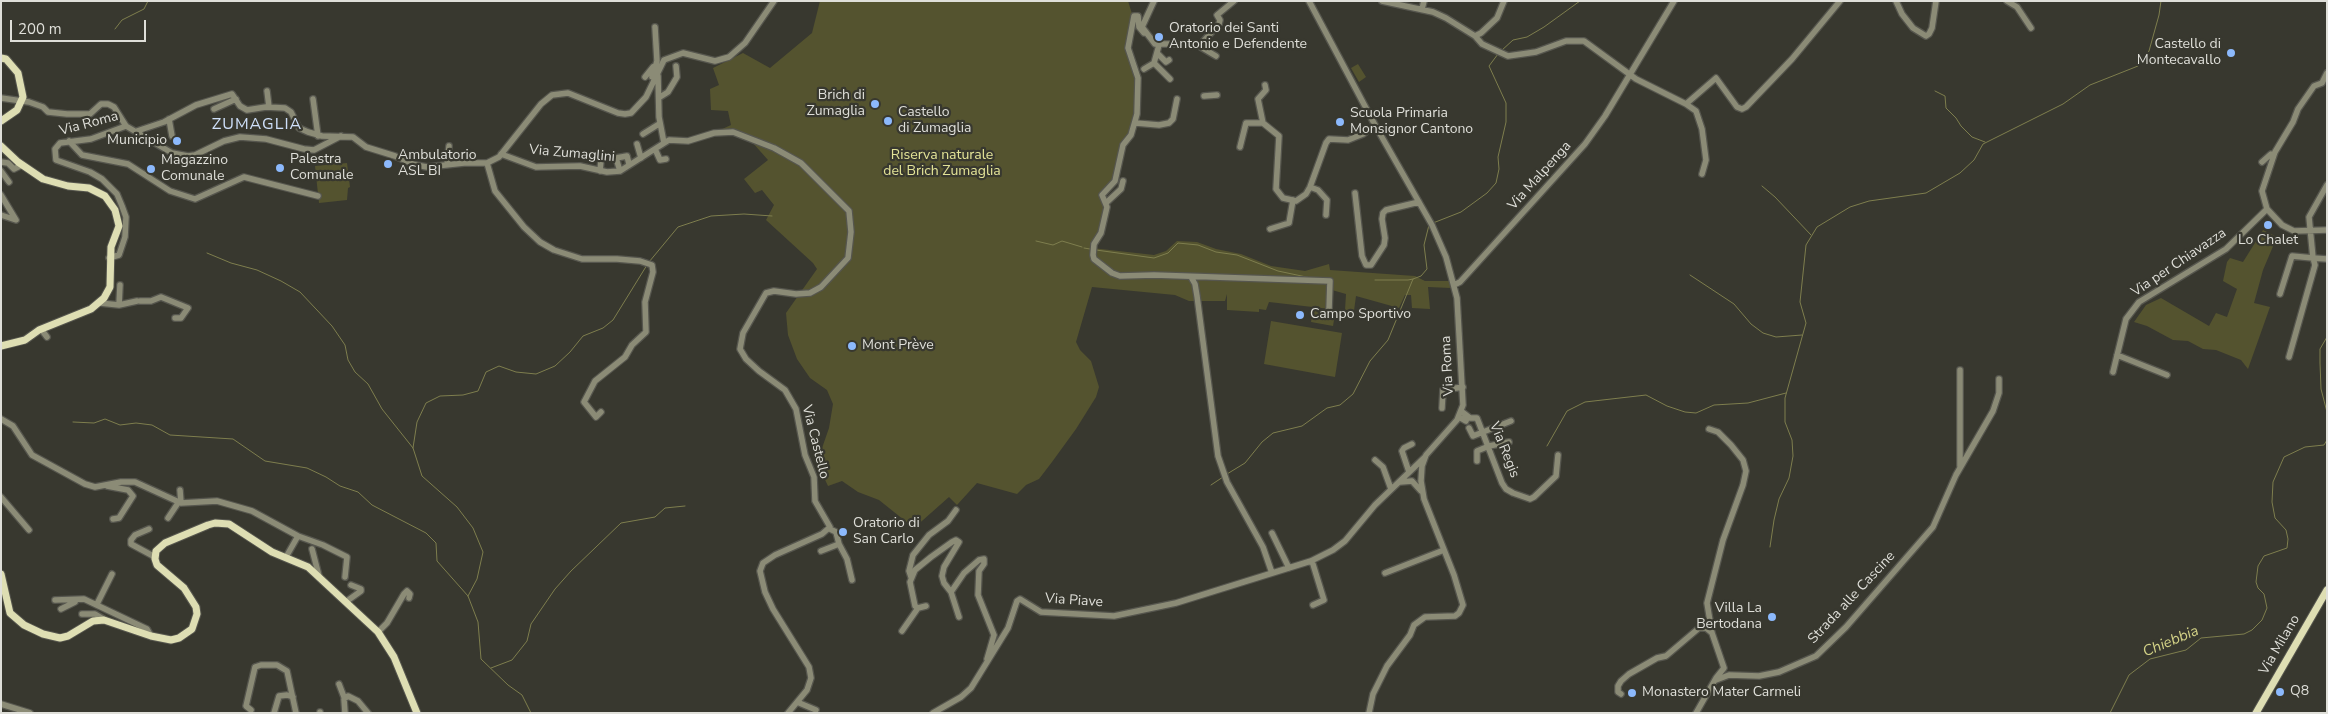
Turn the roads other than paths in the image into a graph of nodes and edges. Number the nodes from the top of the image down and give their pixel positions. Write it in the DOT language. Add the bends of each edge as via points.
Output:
graph roads {
  1 [pos="774,1"];
  2 [pos="1154,1"];
  3 [pos="1234,1"];
  4 [pos="1309,1"];
  5 [pos="1382,1"];
  6 [pos="1424,1"];
  7 [pos="1504,1"];
  8 [pos="1674,1"];
  9 [pos="1840,1"];
  10 [pos="1896,1"];
  11 [pos="1936,1"];
  12 [pos="2006,1"];
  13 [pos="1422,10"];
  14 [pos="655,27"];
  15 [pos="2031,28"];
  16 [pos="1146,32"];
  17 [pos="1475,36"];
  18 [pos="1159,46"];
  19 [pos="1199,46"];
  20 [pos="1157,53"];
  21 [pos="1216,56"];
  22 [pos="1,58"];
  23 [pos="1169,60"];
  24 [pos="657,61"];
  25 [pos="1154,63"];
  26 [pos="676,66"];
  27 [pos="1144,69"];
  28 [pos="658,70"];
  29 [pos="1630,73"];
  30 [pos="2327,73"];
  31 [pos="645,77"];
  32 [pos="1170,79"];
  33 [pos="1265,85"];
  34 [pos="650,89"];
  35 [pos="267,91"];
  36 [pos="1217,95"];
  37 [pos="1204,96"];
  38 [pos="660,97"];
  39 [pos="1,98"];
  40 [pos="236,99"];
  41 [pos="313,99"];
  42 [pos="1177,99"];
  43 [pos="22,102"];
  44 [pos="1686,104"];
  45 [pos="269,107"];
  46 [pos="214,109"];
  47 [pos="169,119"];
  48 [pos="1,120"];
  49 [pos="1136,123"];
  50 [pos="659,124"];
  51 [pos="1263,124"];
  52 [pos="1375,125"];
  53 [pos="126,126"];
  54 [pos="137,131"];
  55 [pos="643,134"];
  56 [pos="172,136"];
  57 [pos="318,136"];
  58 [pos="343,136"];
  59 [pos="69,141"];
  60 [pos="664,143"];
  61 [pos="637,144"];
  62 [pos="1,146"];
  63 [pos="449,146"];
  64 [pos="1240,147"];
  65 [pos="655,149"];
  66 [pos="501,154"];
  67 [pos="2274,155"];
  68 [pos="641,158"];
  69 [pos="666,159"];
  70 [pos="600,160"];
  71 [pos="1,162"];
  72 [pos="2262,162"];
  73 [pos="487,163"];
  74 [pos="629,164"];
  75 [pos="22,165"];
  76 [pos="447,165"];
  77 [pos="1,171"];
  78 [pos="600,171"];
  79 [pos="620,171"];
  80 [pos="1702,174"];
  81 [pos="1123,181"];
  82 [pos="9,182"];
  83 [pos="2327,185"];
  84 [pos="1310,187"];
  85 [pos="1356,193"];
  86 [pos="1,194"];
  87 [pos="318,196"];
  88 [pos="1293,200"];
  89 [pos="1419,202"];
  90 [pos="1107,205"];
  91 [pos="2267,209"];
  92 [pos="1,215"];
  93 [pos="1326,215"];
  94 [pos="1270,229"];
  95 [pos="2327,230"];
  96 [pos="2310,231"];
  97 [pos="109,258"];
  98 [pos="2313,258"];
  99 [pos="2327,259"];
  100 [pos="1191,277"];
  101 [pos="120,285"];
  102 [pos="1454,285"];
  103 [pos="2280,294"];
  104 [pos="100,303"];
  105 [pos="119,305"];
  106 [pos="1329,310"];
  107 [pos="175,318"];
  108 [pos="41,329"];
  109 [pos="47,337"];
  110 [pos="1,346"];
  111 [pos="2118,355"];
  112 [pos="2289,357"];
  113 [pos="1960,370"];
  114 [pos="2113,372"];
  115 [pos="2167,375"];
  116 [pos="1999,378"];
  117 [pos="1463,387"];
  118 [pos="1442,408"];
  119 [pos="1461,411"];
  120 [pos="601,412"];
  121 [pos="1458,417"];
  122 [pos="1,419"];
  123 [pos="1511,421"];
  124 [pos="1466,422"];
  125 [pos="1469,428"];
  126 [pos="1709,429"];
  127 [pos="1483,431"];
  128 [pos="1509,442"];
  129 [pos="1412,444"];
  130 [pos="1489,446"];
  131 [pos="1426,455"];
  132 [pos="1558,456"];
  133 [pos="1375,460"];
  134 [pos="1477,461"];
  135 [pos="1960,468"];
  136 [pos="1408,473"];
  137 [pos="1421,477"];
  138 [pos="1412,481"];
  139 [pos="1398,483"];
  140 [pos="106,484"];
  141 [pos="1392,489"];
  142 [pos="180,490"];
  143 [pos="1,497"];
  144 [pos="1424,500"];
  145 [pos="180,503"];
  146 [pos="956,510"];
  147 [pos="168,518"];
  148 [pos="113,519"];
  149 [pos="149,528"];
  150 [pos="830,529"];
  151 [pos="29,530"];
  152 [pos="1272,533"];
  153 [pos="298,536"];
  154 [pos="839,544"];
  155 [pos="312,549"];
  156 [pos="1444,550"];
  157 [pos="821,551"];
  158 [pos="155,557"];
  159 [pos="286,557"];
  160 [pos="1312,561"];
  161 [pos="1288,568"];
  162 [pos="1272,573"];
  163 [pos="1385,573"];
  164 [pos="1,574"];
  165 [pos="112,574"];
  166 [pos="319,576"];
  167 [pos="345,577"];
  168 [pos="911,577"];
  169 [pos="852,580"];
  170 [pos="351,584"];
  171 [pos="2327,590"];
  172 [pos="951,592"];
  173 [pos="410,598"];
  174 [pos="84,599"];
  175 [pos="55,600"];
  176 [pos="347,601"];
  177 [pos="97,604"];
  178 [pos="1313,604"];
  179 [pos="926,606"];
  180 [pos="918,608"];
  181 [pos="61,609"];
  182 [pos="82,614"];
  183 [pos="959,617"];
  184 [pos="105,620"];
  185 [pos="902,631"];
  186 [pos="378,632"];
  187 [pos="1712,633"];
  188 [pos="151,636"];
  189 [pos="987,661"];
  190 [pos="1716,680"];
  191 [pos="339,684"];
  192 [pos="1621,694"];
  193 [pos="293,697"];
  194 [pos="344,697"];
  195 [pos="797,702"];
  196 [pos="1,704"];
  197 [pos="251,710"];
  198 [pos="816,710"];
  199 [pos="30,713"];
  200 [pos="274,713"];
  201 [pos="296,713"];
  202 [pos="345,713"];
  203 [pos="368,713"];
  204 [pos="418,713"];
  205 [pos="788,713"];
  206 [pos="933,713"];
  207 [pos="1369,713"];
  208 [pos="1696,713"];
  209 [pos="2256,713"];
  1 -- 28 [label="street" via="745,43 729,57 715,61 683,53 664,60"];
  2 -- 16 [label="street" via="1143,22"];
  3 -- 19 [label="street" via="1217,15 1219,24"];
  4 -- 52 [label="street, Via Roma"];
  5 -- 13 [label="street"];
  6 -- 13 [label="street"];
  7 -- 17 [label="street" via="1497,18"];
  8 -- 29 [label="street, Via Malpenga"];
  9 -- 44 [label="street" via="1792,59 1746,107 1737,107 1716,78"];
  10 -- 11 [label="street" via="1913,28 1926,36 1932,28"];
  12 -- 15 [label="street" via="2017,7"];
  13 -- 17 [label="street" via="1446,18"];
  14 -- 24 [label="street"];
  16 -- 18 [label="street"];
  16 -- 49 [label="street" via="1139,27 1138,16 1134,16 1128,48 1138,78"];
  17 -- 29 [label="street" via="1498,53 1519,56 1566,41 1584,40"];
  18 -- 19 [label="street"];
  18 -- 20 [label="street"];
  19 -- 21 [label="street"];
  20 -- 23 [label="street" via="1166,62"];
  20 -- 25 [label="street"];
  22 -- 43 [label="main road" via="18,73 23,90"];
  24 -- 31 [label="street"];
  24 -- 34 [label="street"];
  25 -- 27 [label="street"];
  25 -- 32 [label="street"];
  26 -- 38 [label="street" via="677,77 668,92"];
  28 -- 34 [label="street"];
  28 -- 38 [label="street"];
  29 -- 44 [label="street"];
  29 -- 102 [label="street, Via Malpenga" via="1585,144"];
  30 -- 67 [label="street" via="2298,109"];
  33 -- 51 [label="street" via="1266,90 1258,99"];
  34 -- 66 [label="street" via="642,104 625,114 568,94 552,95"];
  35 -- 45 [label="street"];
  36 -- 37 [label="street"];
  38 -- 50 [label="street"];
  39 -- 43 [label="street"];
  40 -- 45 [label="street" via="247,110"];
  40 -- 46 [label="street"];
  40 -- 47 [label="street" via="232,94 211,100"];
  41 -- 57 [label="street"];
  42 -- 49 [label="street" via="1173,119 1169,123"];
  43 -- 48 [label="main road" via="17,110"];
  43 -- 53 [label="street" via="43,107 48,112 66,114 90,114 101,104 108,104"];
  44 -- 80 [label="street" via="1700,117 1706,160"];
  45 -- 57 [label="street" via="288,109 300,128"];
  47 -- 54 [label="street"];
  47 -- 56 [label="street"];
  49 -- 90 [label="street" via="1132,135 1123,145 1115,181 1102,195"];
  50 -- 55 [label="street"];
  50 -- 60 [label="street"];
  51 -- 64 [label="street" via="1246,123"];
  51 -- 88 [label="street" via="1279,136 1276,189 1283,198"];
  52 -- 84 [label="street" via="1348,140 1333,138 1326,143"];
  52 -- 89 [label="street, Via Roma"];
  53 -- 54 [label="street, Via Roma"];
  53 -- 59 [label="street, Via Roma" via="92,139"];
  54 -- 58 [label="street, Via Roma" via="172,153 188,156 240,137 266,138 314,150"];
  57 -- 58 [label="street"];
  58 -- 76 [label="street" via="353,137 366,146 422,167"];
  59 -- 87 [label="street" via="82,155 128,164 170,191 195,199 244,177"];
  59 -- 97 [label="street, Via Roma" via="56,146 56,160 102,179 117,194 126,217 122,249 119,255"];
  60 -- 65 [label="street, Via Zumaglini"];
  60 -- 150 [label="street, Via Castello" via="733,132 802,163 849,210 848,258 821,287 810,293 766,293 743,333 740,349 759,371 785,390 796,409 805,455 814,477 815,501"];
  61 -- 68 [label="street"];
  62 -- 75 [label="main road"];
  63 -- 76 [label="street"];
  65 -- 68 [label="street, Via Zumaglini"];
  65 -- 69 [label="street" via="660,160"];
  66 -- 73 [label="street"];
  66 -- 78 [label="street, Via Zumaglini" via="536,167 580,166"];
  67 -- 72 [label="street"];
  67 -- 91 [label="street" via="2262,191"];
  68 -- 74 [label="street, Via Zumaglini"];
  70 -- 78 [label="street"];
  71 -- 75 [label="street" via="14,169"];
  73 -- 76 [label="street"];
  73 -- 120 [label="street" via="495,191 540,242 582,258 649,263 653,272 645,302 646,332 625,357 595,381 584,402 596,417"];
  74 -- 79 [label="street, Via Zumaglini"];
  74 -- 79 [label="street" via="627,156 616,158"];
  75 -- 97 [label="main road" via="49,182 88,188 105,196 116,210 119,226"];
  77 -- 82 [label="street"];
  78 -- 79 [label="street, Via Zumaglini"];
  81 -- 90 [label="street" via="1121,189"];
  83 -- 96 [label="street" via="2308,217"];
  84 -- 88 [label="street" via="1301,199"];
  84 -- 93 [label="street" via="1324,195"];
  85 -- 89 [label="street" via="1362,256 1366,265 1371,265 1384,245 1383,213"];
  86 -- 92 [label="street" via="16,219"];
  88 -- 94 [label="street" via="1289,222"];
  89 -- 102 [label="street, Via Roma" via="1446,257"];
  90 -- 100 [label="street" via="1092,255 1102,267 1116,275"];
  91 -- 96 [label="street" via="2288,229"];
  91 -- 111 [label="street, Via per Chiavazza" via="2226,249 2139,302 2126,320"];
  95 -- 96 [label="street"];
  96 -- 98 [label="street"];
  97 -- 104 [label="main road" via="110,287"];
  98 -- 99 [label="street"];
  98 -- 103 [label="street" via="2292,256"];
  98 -- 112 [label="street" via="2315,265"];
  100 -- 106 [label="street" via="1330,281"];
  100 -- 162 [label="street" via="1198,296 1218,456 1227,482 1263,547"];
  101 -- 105 [label="street"];
  102 -- 117 [label="street, Via Roma"];
  104 -- 105 [label="street"];
  104 -- 108 [label="main road"];
  105 -- 107 [label="street" via="151,302 160,297 188,308 182,318"];
  108 -- 109 [label="street"];
  108 -- 110 [label="main road" via="25,340"];
  111 -- 114 [label="street, Via per Chiavazza"];
  111 -- 115 [label="street"];
  113 -- 135 [label="street"];
  116 -- 135 [label="street, Strada alle Cascine" via="1999,393 1993,411"];
  117 -- 118 [label="street" via="1443,390"];
  117 -- 119 [label="street, Via Roma"];
  119 -- 121 [label="street, Via Roma"];
  119 -- 127 [label="street, Via Regis" via="1470,418 1477,418"];
  121 -- 124 [label="street"];
  121 -- 131 [label="street, Via Roma"];
  122 -- 140 [label="street" via="13,426 38,459 85,484 95,487"];
  123 -- 127 [label="street"];
  125 -- 127 [label="street" via="1473,436"];
  126 -- 187 [label="street" via="1718,432 1731,445 1743,460 1746,471 1710,588 1707,603"];
  127 -- 130 [label="street, Via Regis"];
  128 -- 130 [label="street"];
  129 -- 136 [label="street" via="1402,451"];
  130 -- 132 [label="street, Via Regis" via="1506,489 1530,499 1556,476"];
  130 -- 134 [label="street" via="1476,451"];
  131 -- 136 [label="street, Via Piave"];
  131 -- 137 [label="street, Via Roma"];
  133 -- 141 [label="street"];
  135 -- 190 [label="street, Strada alle Cascine" via="1933,527 1822,651 1779,672 1759,676 1729,675"];
  136 -- 137 [label="street"];
  136 -- 139 [label="street, Via Piave"];
  137 -- 138 [label="street"];
  137 -- 144 [label="street, Via Roma"];
  138 -- 139 [label="street"];
  138 -- 144 [label="street" via="1420,488"];
  139 -- 141 [label="street, Via Piave"];
  140 -- 145 [label="street" via="135,482"];
  140 -- 148 [label="street" via="128,490 133,496 119,518"];
  141 -- 160 [label="street, Via Piave" via="1345,541"];
  142 -- 145 [label="street"];
  143 -- 151 [label="street"];
  144 -- 156 [label="street, Via Roma"];
  145 -- 147 [label="street"];
  145 -- 153 [label="street" via="224,502 252,511"];
  146 -- 168 [label="street" via="913,555 909,571"];
  149 -- 158 [label="street" via="130,540 131,544"];
  150 -- 154 [label="street, Via Castello" via="836,532"];
  150 -- 195 [label="street" via="775,555 763,563 760,571 773,609 809,667 811,678 807,690"];
  152 -- 161 [label="street"];
  153 -- 159 [label="street"];
  153 -- 167 [label="street" via="346,557"];
  154 -- 157 [label="street"];
  154 -- 169 [label="street, Via Castello"];
  155 -- 166 [label="street"];
  156 -- 163 [label="street"];
  156 -- 207 [label="street, Via Roma" via="1461,595 1462,610 1455,616 1425,617 1414,625 1387,666 1373,694"];
  158 -- 159 [label="main road" via="165,542 208,525 223,523"];
  158 -- 188 [label="main road" via="160,568 191,597 197,614 192,629 185,636 171,640"];
  159 -- 166 [label="main road"];
  160 -- 161 [label="street, Via Piave"];
  160 -- 178 [label="street" via="1324,600"];
  161 -- 162 [label="street, Via Piave"];
  162 -- 189 [label="street, Via Piave" via="1176,603 1114,616 1041,612 1020,599 1008,628"];
  164 -- 184 [label="main road" via="10,613 24,626 60,638 93,621"];
  165 -- 177 [label="street"];
  166 -- 176 [label="main road"];
  168 -- 172 [label="street" via="924,562 956,540 958,547 950,555 942,576"];
  168 -- 180 [label="street" via="914,602"];
  170 -- 176 [label="street" via="361,591"];
  171 -- 209 [label="main road, Via Milano"];
  172 -- 183 [label="street"];
  172 -- 189 [label="street" via="964,573 984,559 979,571 978,595 994,636"];
  173 -- 186 [label="street" via="407,591"];
  174 -- 175 [label="street"];
  174 -- 177 [label="street"];
  174 -- 181 [label="street"];
  176 -- 186 [label="main road"];
  177 -- 188 [label="street" via="147,628"];
  179 -- 180 [label="street"];
  180 -- 185 [label="street"];
  182 -- 184 [label="street" via="95,614"];
  184 -- 188 [label="main road"];
  186 -- 204 [label="main road" via="394,657"];
  187 -- 190 [label="street" via="1725,666"];
  187 -- 192 [label="street" via="1706,628 1699,628 1666,656 1629,674 1618,686"];
  189 -- 206 [label="street, Via Piave" via="971,688"];
  190 -- 208 [label="street"];
  191 -- 194 [label="street"];
  193 -- 197 [label="street" via="284,668 261,665 256,667 251,680 246,706"];
  193 -- 200 [label="street" via="279,696"];
  193 -- 201 [label="street"];
  194 -- 202 [label="street"];
  194 -- 203 [label="street" via="350,696 358,701"];
  195 -- 198 [label="street"];
  195 -- 205 [label="street"];
  196 -- 199 [label="street"];
}
